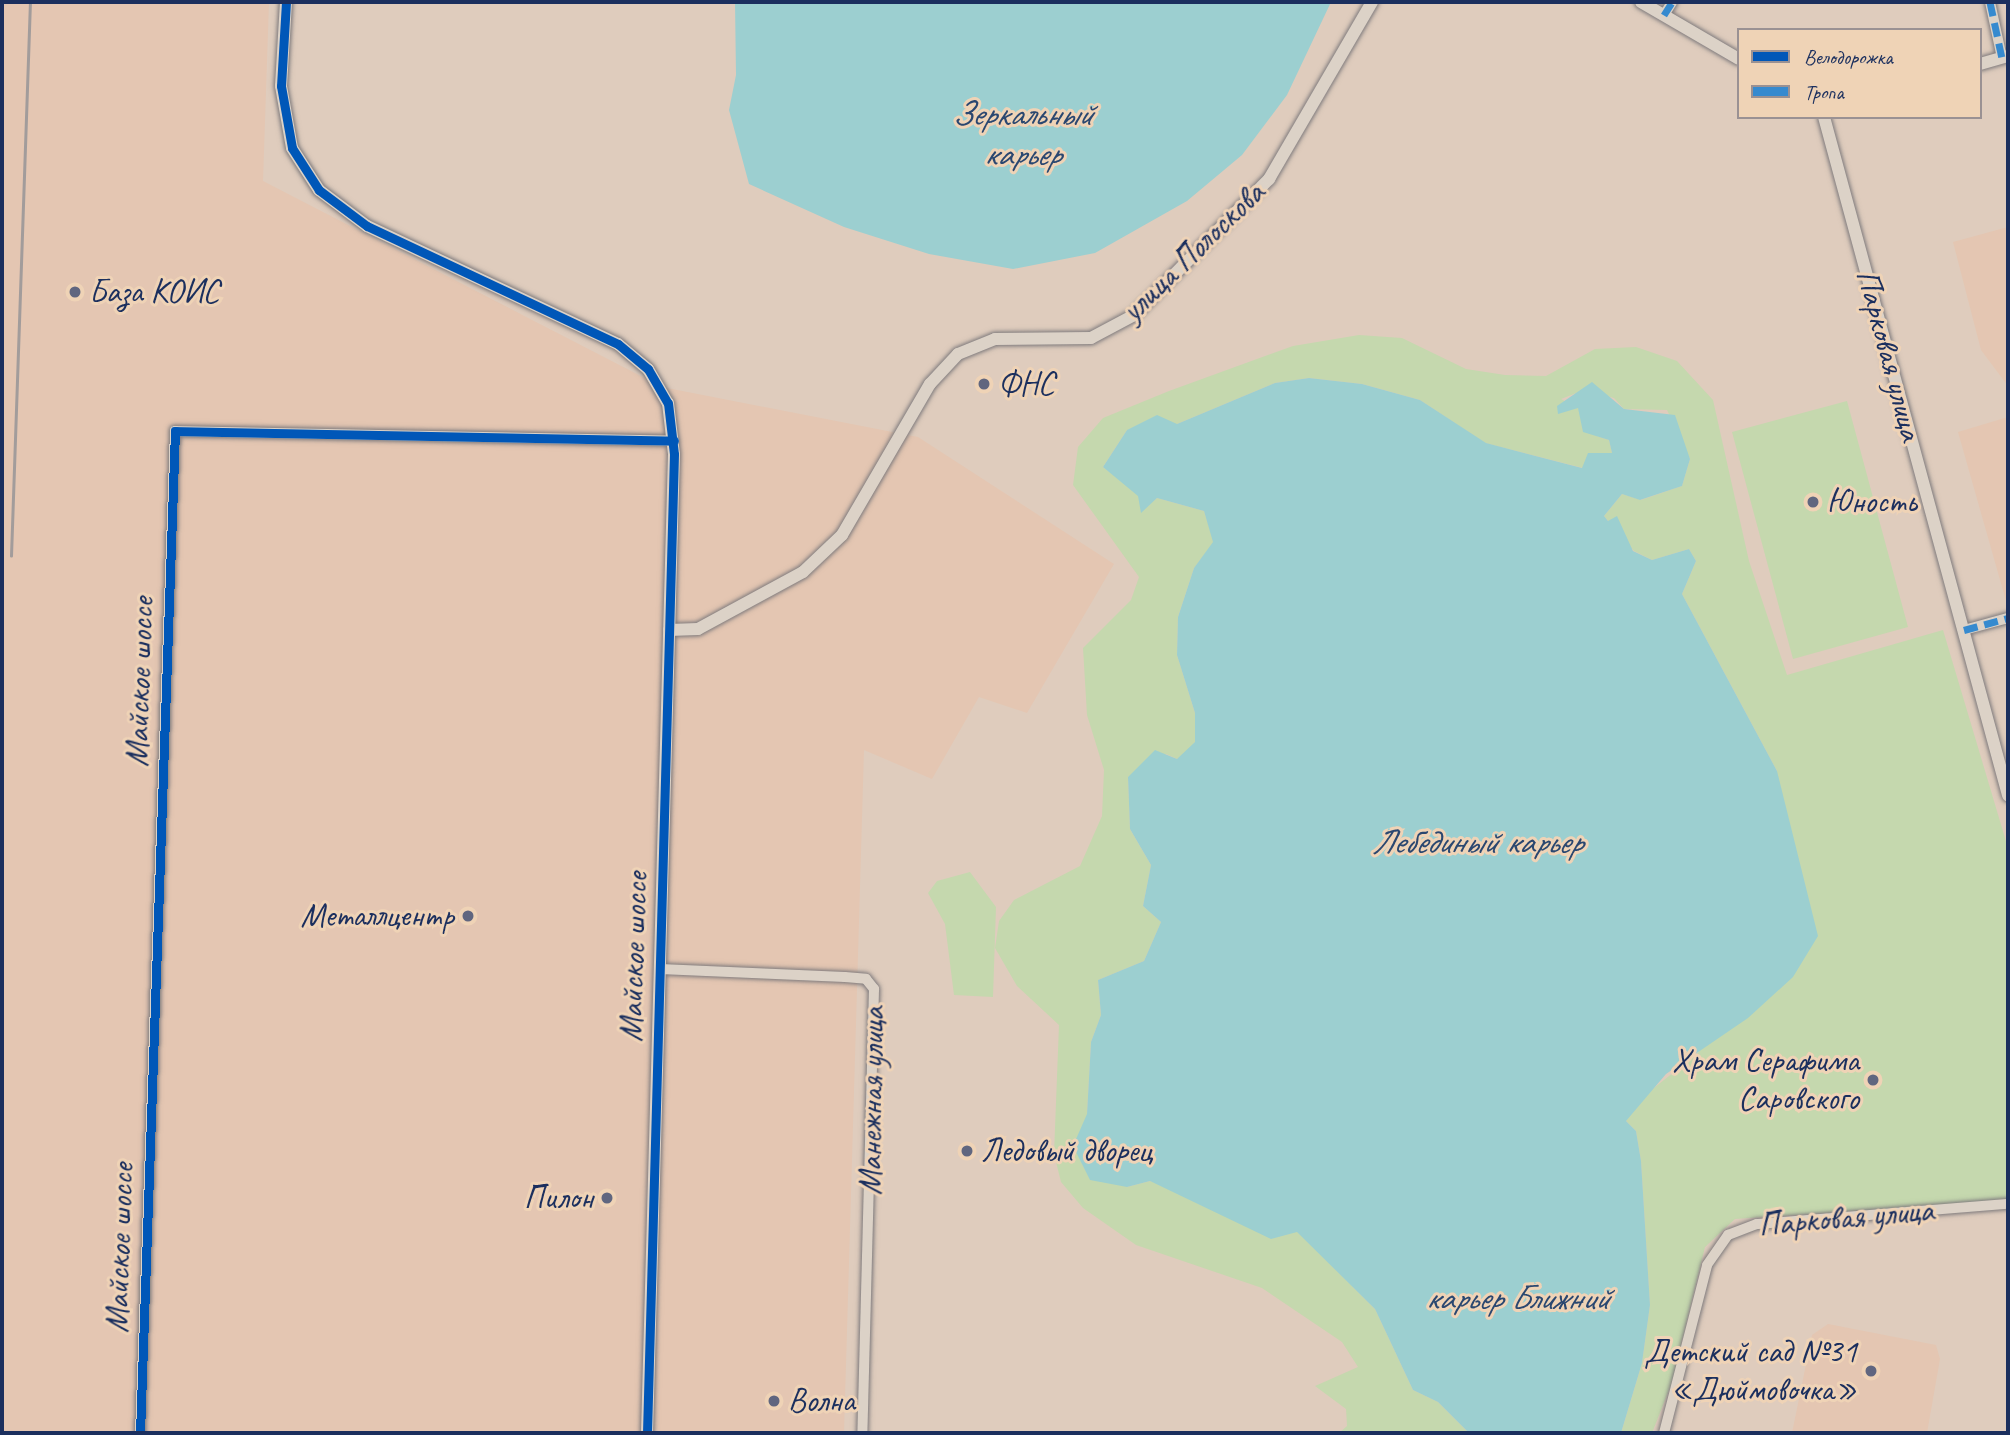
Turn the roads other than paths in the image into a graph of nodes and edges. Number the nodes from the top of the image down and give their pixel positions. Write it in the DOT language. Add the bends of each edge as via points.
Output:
graph roads {
  1 [pos="286,2"];
  2 [pos="1372,2"];
  3 [pos="1641,2"];
  4 [pos="1672,2"];
  5 [pos="1990,2"];
  6 [pos="1664,15"];
  7 [pos="2005,57"];
  8 [pos="1737,59"];
  9 [pos="1982,63"];
  10 [pos="1825,119"];
  11 [pos="674,441"];
  12 [pos="2008,618"];
  13 [pos="670,630"];
  14 [pos="1964,631"];
  15 [pos="2008,795"];
  16 [pos="660,969"];
  17 [pos="2008,1204"];
  18 [pos="140,1433"];
  19 [pos="647,1433"];
  20 [pos="862,1433"];
  21 [pos="1664,1433"];
  1 -- 11 [label="street, Майское шоссе" via="281,86 292,148 319,190 367,226 635,355 668,403"];
  2 -- 13 [label="street, улица Полоскова" via="1269,179 1134,315 1091,338 995,339 958,354 930,384 842,534 803,572 706,625"];
  3 -- 6 [label="street"];
  4 -- 6 [label="street"];
  5 -- 7 [label="street"];
  6 -- 8 [label="street"];
  7 -- 9 [label="street"];
  10 -- 14 [label="street, Парковая улица"];
  11 -- 13 [label="street, Майское шоссе"];
  11 -- 18 [label="street, Майское шоссе" via="175,431"];
  12 -- 14 [label="street"];
  13 -- 16 [label="street, Майское шоссе"];
  14 -- 15 [label="street, Парковая улица"];
  16 -- 19 [label="street, Майское шоссе"];
  16 -- 20 [label="street, Манежная улица" via="845,977 866,979 874,989"];
  17 -- 21 [label="street, Парковая улица" via="1757,1224 1728,1235 1707,1265"];
}
